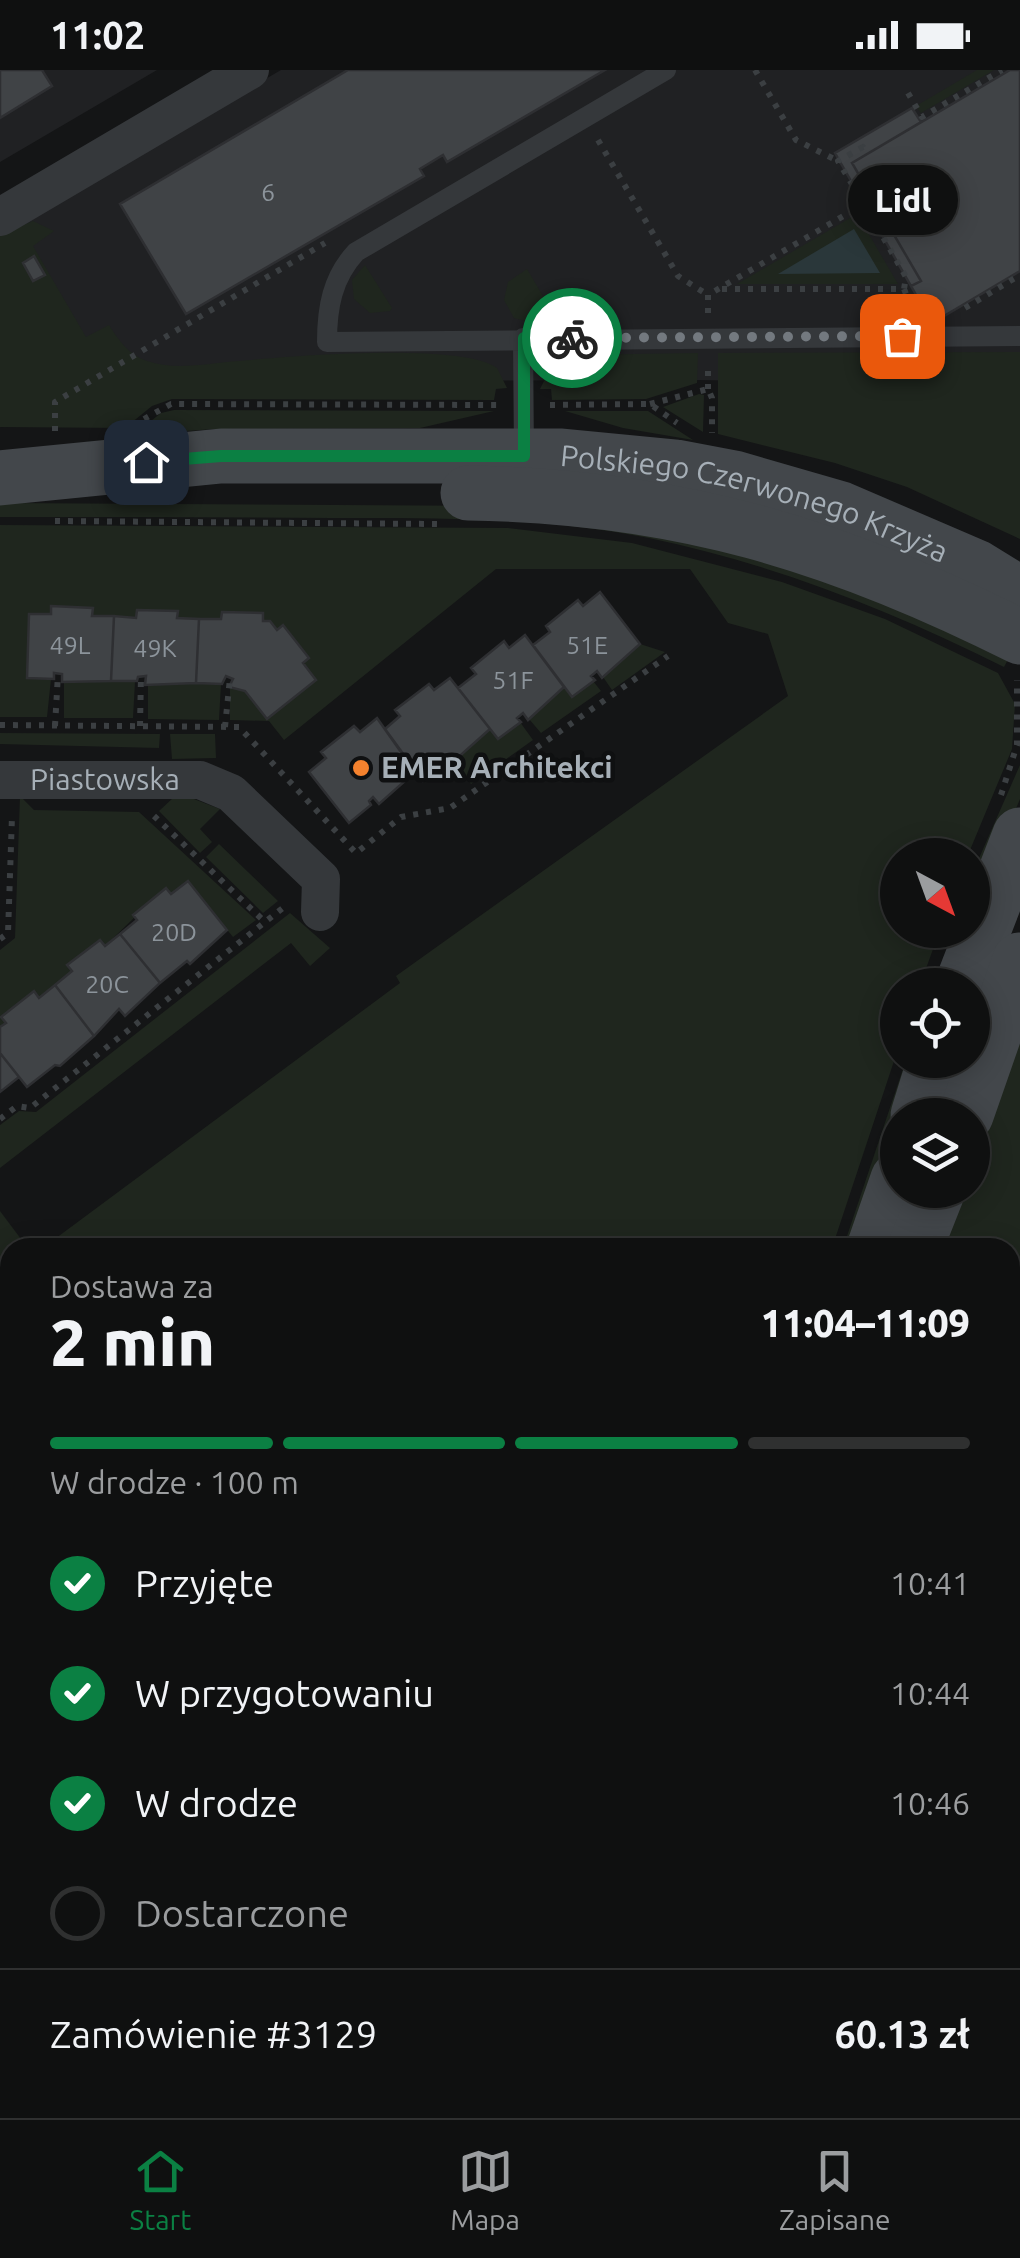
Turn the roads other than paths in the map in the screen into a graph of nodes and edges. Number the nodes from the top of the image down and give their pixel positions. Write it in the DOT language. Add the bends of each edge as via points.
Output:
graph roads {
  1 [pos="250,70"];
  2 [pos="666,70"];
  3 [pos="0,217"];
  4 [pos="1020,336"];
  5 [pos="524,338"];
  6 [pos="524,475"];
  7 [pos="0,481"];
  8 [pos="1020,594"];
  9 [pos="1013,663"];
  10 [pos="6,780"];
  11 [pos="1020,835"];
  12 [pos="320,912"];
  13 [pos="1020,960"];
  14 [pos="969,968"];
  15 [pos="972,1098"];
  16 [pos="888,1208"];
  17 [pos="931,1208"];
  18 [pos="877,1238"];
  19 [pos="919,1238"];
  1 -- 3 [label="street"];
  2 -- 5 [label="lane" via="356,252 338,277 327,320 327,342"];
  4 -- 5 [label="lane"];
  5 -- 6 [label="lane"];
  6 -- 7 [label="street, Polskiego Czerwonego Krzyża" via="106,492"];
  6 -- 8 [label="street, Polskiego Czerwonego Krzyża" via="676,467 780,490 905,533"];
  6 -- 9 [label="street, Polskiego Czerwonego Krzyża" via="783,538 936,595"];
  10 -- 12 [label="street, Piastowska" via="216,784 322,880"];
  11 -- 14 [label="street"];
  13 -- 15 [label="street"];
  16 -- 18 [label="street"];
  17 -- 19 [label="street"];
}
